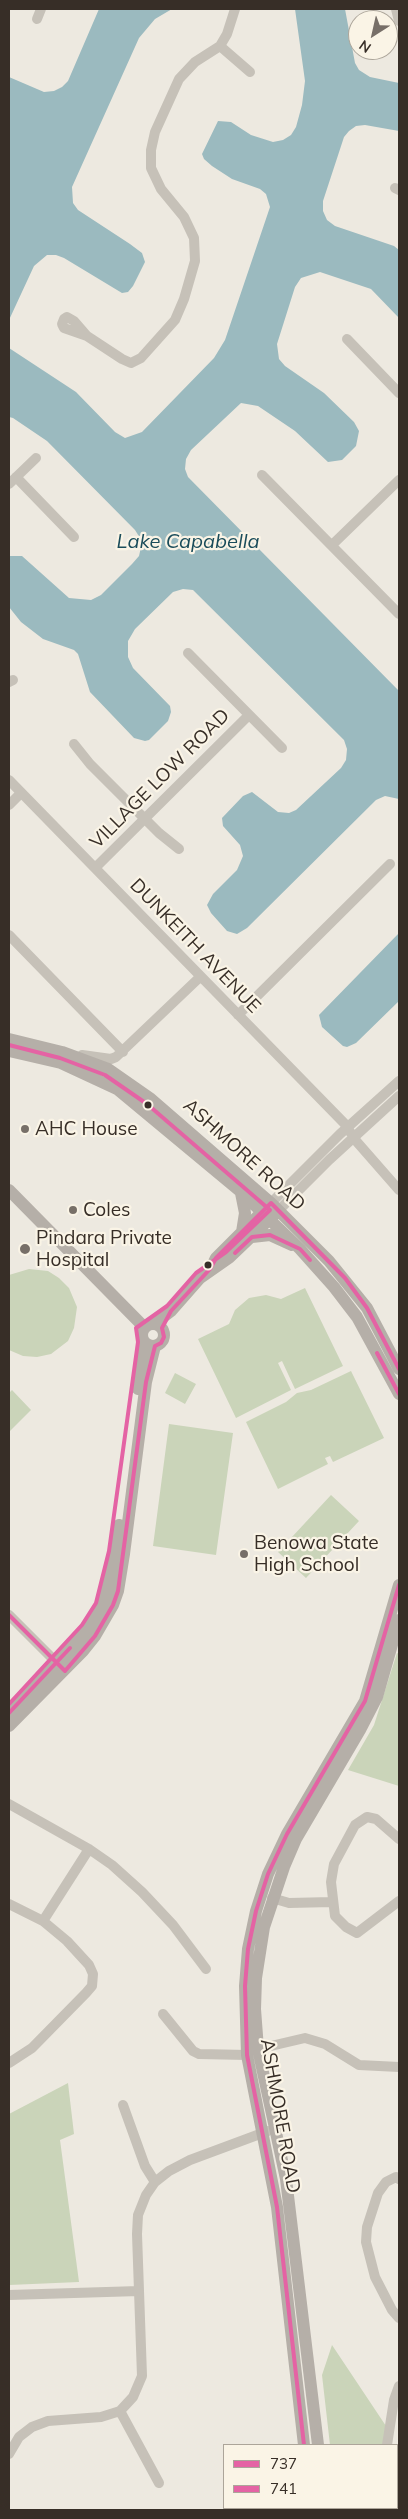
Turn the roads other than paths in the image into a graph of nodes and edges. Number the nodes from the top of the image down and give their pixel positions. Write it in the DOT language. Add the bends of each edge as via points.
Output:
graph roads {
  1 [pos="235,9"];
  2 [pos="396,9"];
  3 [pos="399,21"];
  4 [pos="220,46"];
  5 [pos="250,72"];
  6 [pos="87,336"];
  7 [pos="347,339"];
  8 [pos="399,393"];
  9 [pos="36,458"];
  10 [pos="262,475"];
  11 [pos="399,480"];
  12 [pos="12,481"];
  13 [pos="74,537"];
  14 [pos="332,545"];
  15 [pos="399,614"];
  16 [pos="188,653"];
  17 [pos="249,715"];
  18 [pos="74,744"];
  19 [pos="282,748"];
  20 [pos="9,780"];
  21 [pos="21,793"];
  22 [pos="9,805"];
  23 [pos="145,819"];
  24 [pos="179,849"];
  25 [pos="390,864"];
  26 [pos="95,868"];
  27 [pos="9,935"];
  28 [pos="200,977"];
  29 [pos="238,1015"];
  30 [pos="9,1039"];
  31 [pos="9,1051"];
  32 [pos="62,1052"];
  33 [pos="123,1052"];
  34 [pos="125,1080"];
  35 [pos="399,1081"];
  36 [pos="399,1096"];
  37 [pos="348,1127"];
  38 [pos="355,1138"];
  39 [pos="9,1190"];
  40 [pos="399,1190"];
  41 [pos="241,1192"];
  42 [pos="271,1211"];
  43 [pos="247,1234"];
  44 [pos="300,1249"];
  45 [pos="153,1326"];
  46 [pos="149,1344"];
  47 [pos="399,1369"];
  48 [pos="399,1394"];
  49 [pos="399,1584"];
  50 [pos="9,1615"];
  51 [pos="399,1620"];
  52 [pos="61,1667"];
  53 [pos="9,1713"];
  54 [pos="9,1726"];
  55 [pos="9,1804"];
  56 [pos="399,1839"];
  57 [pos="88,1849"];
  58 [pos="272,1898"];
  59 [pos="399,1900"];
  60 [pos="332,1902"];
  61 [pos="9,1904"];
  62 [pos="43,1921"];
  63 [pos="206,1969"];
  64 [pos="163,2014"];
  65 [pos="252,2052"];
  66 [pos="9,2063"];
  67 [pos="399,2067"];
  68 [pos="123,2104"];
  69 [pos="277,2129"];
  70 [pos="264,2132"];
  71 [pos="399,2179"];
  72 [pos="155,2182"];
  73 [pos="139,2291"];
  74 [pos="9,2295"];
  75 [pos="399,2318"];
  76 [pos="399,2386"];
  77 [pos="120,2411"];
  78 [pos="395,2433"];
  79 [pos="304,2444"];
  80 [pos="318,2444"];
  81 [pos="388,2444"];
  82 [pos="9,2454"];
  83 [pos="159,2483"];
  1 -- 4 [label="street"];
  2 -- 3 [label="street"];
  4 -- 5 [label="street"];
  4 -- 6 [label="street" via="195,62 179,78 155,132 151,150 151,168 161,189 184,217 194,238 195,261 175,320 141,358 131,362"];
  7 -- 8 [label="street"];
  9 -- 12 [label="street"];
  10 -- 14 [label="street"];
  11 -- 14 [label="street"];
  12 -- 13 [label="street"];
  14 -- 15 [label="street"];
  16 -- 17 [label="street"];
  17 -- 19 [label="street"];
  17 -- 23 [label="street, VILLAGE LOW ROAD"];
  18 -- 23 [label="street"];
  20 -- 21 [label="street, DUNKEITH AVENUE"];
  21 -- 22 [label="street"];
  21 -- 26 [label="street, DUNKEITH AVENUE"];
  23 -- 24 [label="street"];
  23 -- 26 [label="street, VILLAGE LOW ROAD"];
  25 -- 29 [label="street"];
  26 -- 28 [label="street, DUNKEITH AVENUE"];
  27 -- 33 [label="street"];
  28 -- 29 [label="street, DUNKEITH AVENUE"];
  28 -- 33 [label="street"];
  29 -- 37 [label="street, DUNKEITH AVENUE"];
  30 -- 32 [label="main road, ASHMORE ROAD"];
  31 -- 41 [label="main road, ASHMORE ROAD" via="61,1063 117,1089"];
  32 -- 33 [label="street" via="110,1059"];
  32 -- 34 [label="main road, ASHMORE ROAD" via="108,1069"];
  33 -- 34 [label="street" via="119,1062"];
  34 -- 42 [label="main road, ASHMORE ROAD" via="152,1099"];
  35 -- 37 [label="street"];
  36 -- 38 [label="street"];
  37 -- 38 [label="street, DUNKEITH AVENUE"];
  37 -- 42 [label="street"];
  38 -- 40 [label="street, DUNKEITH AVENUE"];
  38 -- 42 [label="street"];
  39 -- 45 [label="main road"];
  41 -- 42 [label="main road, ASHMORE ROAD"];
  41 -- 43 [label="main road"];
  42 -- 43 [label="main road"];
  42 -- 44 [label="main road, ASHMORE ROAD"];
  42 -- 47 [label="main road, ASHMORE ROAD" via="329,1260 365,1305"];
  43 -- 44 [label="main road" via="270,1235"];
  43 -- 45 [label="main road" via="216,1258 210,1269"];
  44 -- 48 [label="main road, ASHMORE ROAD" via="357,1317"];
  45 -- 46 [label="main road" via="142,1334"];
  45 -- 46 [label="main road" via="164,1334 163,1340"];
  46 -- 52 [label="main road" via="108,1585 96,1615"];
  49 -- 65 [label="main road, ASHMORE ROAD" via="364,1701 287,1834 268,1874 256,1911 245,1986"];
  50 -- 52 [label="street"];
  51 -- 58 [label="main road, ASHMORE ROAD" via="377,1697 296,1839"];
  52 -- 53 [label="main road"];
  52 -- 54 [label="main road"];
  55 -- 57 [label="street"];
  56 -- 60 [label="street" via="376,1819 367,1817 355,1825 334,1864"];
  57 -- 62 [label="street"];
  57 -- 63 [label="street" via="142,1892 172,1924"];
  58 -- 60 [label="street" via="290,1903"];
  58 -- 65 [label="main road, ASHMORE ROAD" via="260,1945"];
  59 -- 60 [label="street" via="357,1933 346,1928 335,1916"];
  61 -- 62 [label="street"];
  62 -- 66 [label="street" via="89,1965 93,1974 92,1986 32,2048"];
  64 -- 65 [label="street" via="193,2052"];
  65 -- 67 [label="street" via="305,2038 337,2050 359,2065"];
  65 -- 69 [label="main road, ASHMORE ROAD"];
  65 -- 70 [label="main road, ASHMORE ROAD" via="253,2093"];
  68 -- 72 [label="street" via="144,2166"];
  69 -- 70 [label="street"];
  69 -- 80 [label="main road, ASHMORE ROAD"];
  70 -- 72 [label="street" via="190,2160"];
  70 -- 79 [label="main road, ASHMORE ROAD" via="277,2207"];
  71 -- 75 [label="street" via="396,2177 386,2182 378,2193 367,2227 366,2242 375,2277"];
  72 -- 73 [label="street" via="138,2215"];
  73 -- 74 [label="street"];
  73 -- 77 [label="street" via="142,2376 133,2397"];
  76 -- 78 [label="street" via="393,2406"];
  77 -- 82 [label="street" via="101,2417 48,2421 32,2427 19,2438"];
  77 -- 83 [label="street"];
  78 -- 81 [label="street"];
}
